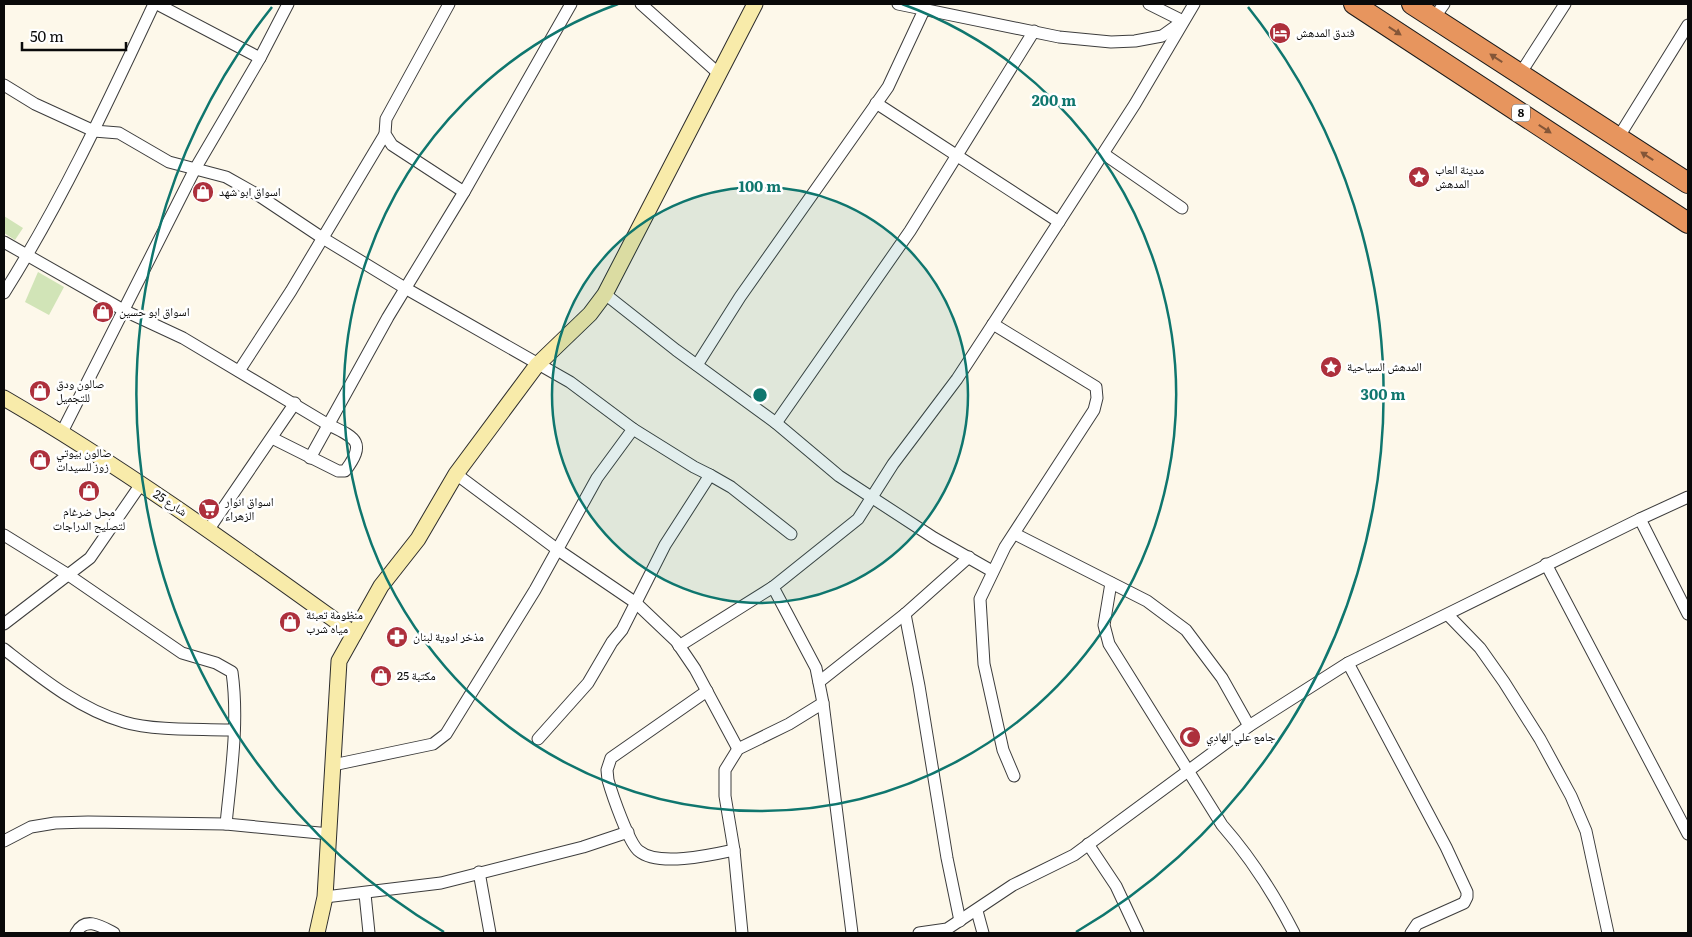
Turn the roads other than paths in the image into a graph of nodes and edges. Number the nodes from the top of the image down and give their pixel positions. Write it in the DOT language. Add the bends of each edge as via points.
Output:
graph roads {
  1 [pos="156,4"];
  2 [pos="288,4"];
  3 [pos="449,4"];
  4 [pos="571,4"];
  5 [pos="641,4"];
  6 [pos="754,4"];
  7 [pos="898,4"];
  8 [pos="1148,4"];
  9 [pos="1194,4"];
  10 [pos="1354,4"];
  11 [pos="1412,4"];
  12 [pos="1566,4"];
  13 [pos="924,10"];
  14 [pos="1439,11"];
  15 [pos="1183,21"];
  16 [pos="1688,25"];
  17 [pos="1034,31"];
  18 [pos="260,58"];
  19 [pos="718,73"];
  20 [pos="1520,74"];
  21 [pos="4,85"];
  22 [pos="876,104"];
  23 [pos="94,131"];
  24 [pos="385,134"];
  25 [pos="1618,138"];
  26 [pos="1104,154"];
  27 [pos="958,155"];
  28 [pos="195,169"];
  29 [pos="1688,183"];
  30 [pos="464,192"];
  31 [pos="1182,208"];
  32 [pos="1059,222"];
  33 [pos="1688,223"];
  34 [pos="321,237"];
  35 [pos="4,242"];
  36 [pos="27,255"];
  37 [pos="405,288"];
  38 [pos="4,293"];
  39 [pos="605,294"];
  40 [pos="125,311"];
  41 [pos="993,324"];
  42 [pos="537,365"];
  43 [pos="696,365"];
  44 [pos="239,371"];
  45 [pos="4,398"];
  46 [pos="295,403"];
  47 [pos="776,423"];
  48 [pos="327,424"];
  49 [pos="633,429"];
  50 [pos="62,432"];
  51 [pos="272,438"];
  52 [pos="310,458"];
  53 [pos="456,474"];
  54 [pos="710,475"];
  55 [pos="141,484"];
  56 [pos="1688,497"];
  57 [pos="870,498"];
  58 [pos="1640,519"];
  59 [pos="209,530"];
  60 [pos="791,534"];
  61 [pos="1014,534"];
  62 [pos="4,535"];
  63 [pos="558,550"];
  64 [pos="970,557"];
  65 [pos="1546,564"];
  66 [pos="992,571"];
  67 [pos="67,574"];
  68 [pos="1111,583"];
  69 [pos="773,587"];
  70 [pos="636,603"];
  71 [pos="904,614"];
  72 [pos="1688,614"];
  73 [pos="1448,615"];
  74 [pos="4,624"];
  75 [pos="354,634"];
  76 [pos="679,646"];
  77 [pos="4,649"];
  78 [pos="1348,663"];
  79 [pos="819,682"];
  80 [pos="707,691"];
  81 [pos="823,703"];
  82 [pos="1249,726"];
  83 [pos="234,730"];
  84 [pos="538,739"];
  85 [pos="738,748"];
  86 [pos="333,765"];
  87 [pos="1187,771"];
  88 [pos="1014,776"];
  89 [pos="226,824"];
  90 [pos="628,832"];
  91 [pos="330,834"];
  92 [pos="1688,834"];
  93 [pos="4,841"];
  94 [pos="1088,844"];
  95 [pos="734,850"];
  96 [pos="479,872"];
  97 [pos="364,894"];
  98 [pos="325,897"];
  99 [pos="977,911"];
  100 [pos="960,921"];
  101 [pos="76,933"];
  102 [pos="114,933"];
  103 [pos="317,933"];
  104 [pos="369,933"];
  105 [pos="490,933"];
  106 [pos="742,933"];
  107 [pos="852,933"];
  108 [pos="919,933"];
  109 [pos="983,933"];
  110 [pos="1138,933"];
  111 [pos="1294,933"];
  112 [pos="1411,933"];
  113 [pos="1608,933"];
  1 -- 18 [label="street"];
  1 -- 23 [label="street"];
  2 -- 18 [label="street"];
  3 -- 24 [label="street" via="386,119"];
  4 -- 30 [label="street"];
  5 -- 19 [label="street"];
  6 -- 19 [label="street"];
  7 -- 13 [label="street"];
  8 -- 15 [label="street"];
  9 -- 15 [label="street"];
  10 -- 33 [label="highway, 8, one-way"];
  11 -- 14 [label="highway"];
  12 -- 20 [label="street"];
  13 -- 17 [label="street"];
  13 -- 22 [label="street" via="888,88"];
  20 -- 14 [label="highway, one-way"];
  15 -- 17 [label="street" via="1162,36 1134,41 1088,40"];
  15 -- 26 [label="street"];
  16 -- 25 [label="street"];
  17 -- 27 [label="street"];
  18 -- 28 [label="street"];
  19 -- 39 [label="street"];
  20 -- 25 [label="highway"];
  21 -- 23 [label="street"];
  22 -- 27 [label="street"];
  22 -- 43 [label="street"];
  23 -- 28 [label="street" via="119,134 168,162"];
  23 -- 36 [label="street"];
  24 -- 30 [label="street" via="392,145"];
  24 -- 34 [label="street"];
  29 -- 25 [label="highway, one-way"];
  26 -- 31 [label="street"];
  26 -- 32 [label="street"];
  27 -- 32 [label="street"];
  27 -- 47 [label="street" via="879,277"];
  28 -- 34 [label="street" via="226,177"];
  28 -- 40 [label="street"];
  30 -- 37 [label="street"];
  32 -- 41 [label="street"];
  34 -- 37 [label="street"];
  34 -- 44 [label="street" via="291,291"];
  35 -- 36 [label="street"];
  36 -- 38 [label="street"];
  36 -- 40 [label="street"];
  37 -- 42 [label="street"];
  37 -- 48 [label="street"];
  39 -- 42 [label="street" via="590,314"];
  39 -- 43 [label="street"];
  40 -- 44 [label="street" via="154,322"];
  40 -- 50 [label="street"];
  41 -- 57 [label="street"];
  41 -- 61 [label="street" via="1096,387 1094,410"];
  42 -- 49 [label="street" via="570,382"];
  42 -- 53 [label="street"];
  43 -- 47 [label="street"];
  44 -- 46 [label="street"];
  45 -- 50 [label="street, شارع 25"];
  46 -- 48 [label="street"];
  46 -- 51 [label="street"];
  47 -- 57 [label="street"];
  48 -- 52 [label="street"];
  48 -- 52 [label="street" via="352,436 358,450 345,471 338,472"];
  49 -- 54 [label="street"];
  49 -- 63 [label="street" via="597,478"];
  50 -- 55 [label="street, شارع 25"];
  51 -- 52 [label="street"];
  51 -- 59 [label="street"];
  53 -- 63 [label="street"];
  53 -- 75 [label="street" via="418,538 381,586"];
  54 -- 60 [label="street" via="732,487"];
  54 -- 70 [label="street" via="665,545"];
  55 -- 59 [label="street, شارع 25"];
  55 -- 67 [label="street" via="90,558"];
  56 -- 58 [label="street"];
  57 -- 64 [label="street"];
  57 -- 69 [label="street" via="858,519"];
  58 -- 65 [label="street"];
  58 -- 72 [label="street"];
  59 -- 75 [label="street, شارع 25"];
  61 -- 66 [label="street"];
  61 -- 68 [label="street"];
  62 -- 67 [label="street"];
  63 -- 70 [label="street"];
  63 -- 86 [label="street" via="446,734 433,744"];
  64 -- 66 [label="street"];
  64 -- 71 [label="street"];
  65 -- 73 [label="street"];
  65 -- 92 [label="street"];
  66 -- 88 [label="street" via="980,599 984,664 1003,750"];
  67 -- 74 [label="street"];
  67 -- 83 [label="street" via="182,653 216,662 232,672"];
  68 -- 82 [label="street" via="1147,601 1186,630 1222,678"];
  68 -- 87 [label="street" via="1104,625 1109,644"];
  69 -- 76 [label="street"];
  69 -- 79 [label="street" via="816,668"];
  70 -- 76 [label="street"];
  70 -- 84 [label="street" via="588,683"];
  71 -- 79 [label="street"];
  71 -- 100 [label="street"];
  73 -- 78 [label="street"];
  73 -- 113 [label="street" via="1480,648 1504,682 1571,796 1586,831"];
  75 -- 86 [label="street" via="340,661"];
  76 -- 80 [label="street"];
  77 -- 83 [label="street" via="57,689 126,723"];
  78 -- 82 [label="street"];
  78 -- 112 [label="street" via="1467,892 1464,903 1417,924"];
  79 -- 81 [label="street"];
  80 -- 85 [label="street"];
  80 -- 90 [label="street" via="611,758 606,770 608,780"];
  81 -- 85 [label="street" via="789,724"];
  81 -- 107 [label="street"];
  82 -- 87 [label="street"];
  83 -- 89 [label="street"];
  85 -- 95 [label="street" via="726,770 725,796"];
  86 -- 91 [label="street"];
  87 -- 94 [label="street"];
  87 -- 111 [label="street" via="1222,825 1244,850"];
  89 -- 91 [label="street"];
  89 -- 93 [label="street" via="55,823 32,827"];
  90 -- 95 [label="street" via="639,852 658,860"];
  90 -- 96 [label="street" via="583,847"];
  91 -- 98 [label="street"];
  94 -- 99 [label="street" via="1074,855 1013,885"];
  94 -- 110 [label="street" via="1116,886"];
  95 -- 106 [label="street"];
  96 -- 97 [label="street" via="441,882"];
  96 -- 105 [label="street"];
  97 -- 98 [label="street"];
  97 -- 104 [label="street"];
  98 -- 103 [label="street"];
  99 -- 100 [label="street"];
  99 -- 109 [label="street"];
  100 -- 108 [label="street" via="947,929"];
  101 -- 102 [label="street" via="80,926 88,923"];
}
